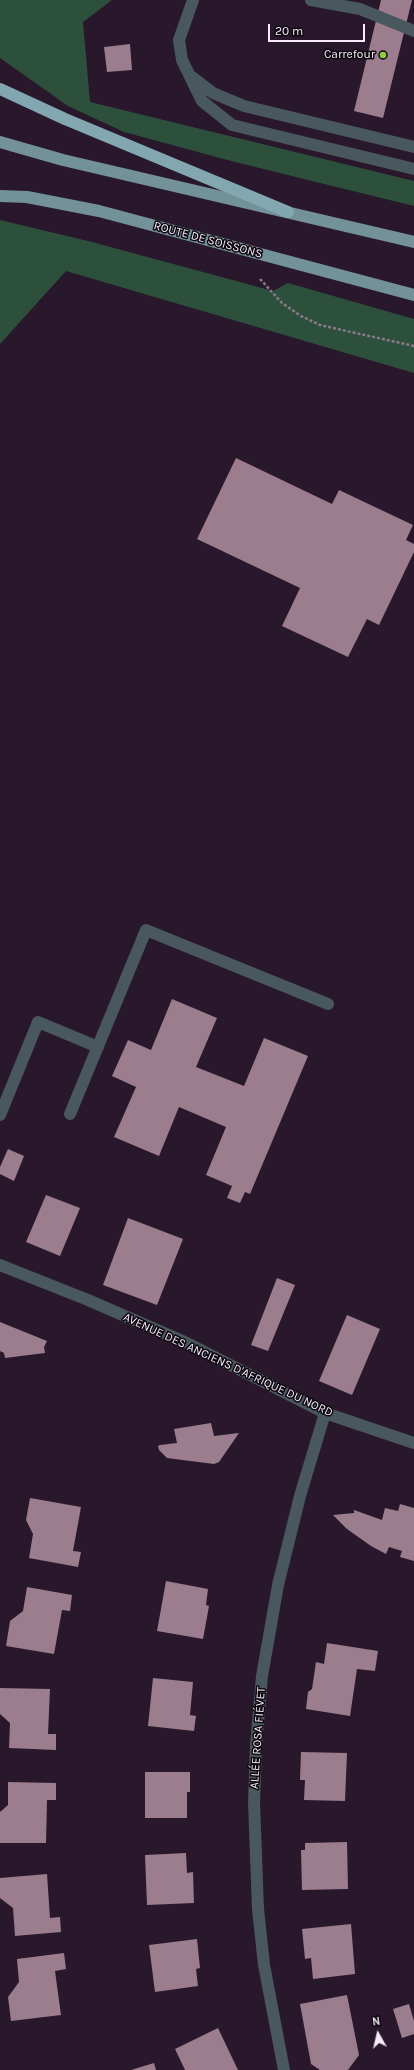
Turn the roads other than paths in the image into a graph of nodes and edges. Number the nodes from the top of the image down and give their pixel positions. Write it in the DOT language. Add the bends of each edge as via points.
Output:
graph roads {
  1 [pos="193,0"];
  2 [pos="311,0"];
  3 [pos="414,31"];
  4 [pos="188,75"];
  5 [pos="0,90"];
  6 [pos="0,142"];
  7 [pos="414,147"];
  8 [pos="414,169"];
  9 [pos="0,196"];
  10 [pos="288,212"];
  11 [pos="414,242"];
  12 [pos="414,296"];
  13 [pos="328,1004"];
  14 [pos="98,1047"];
  15 [pos="70,1114"];
  16 [pos="0,1115"];
  17 [pos="0,1265"];
  18 [pos="325,1412"];
  19 [pos="414,1443"];
  20 [pos="284,2070"];
  1 -- 4 [label="street" via="179,40 182,60"];
  2 -- 3 [label="street" via="360,9"];
  4 -- 7 [label="street" via="213,93 244,106"];
  4 -- 8 [label="street" via="202,101 232,125"];
  5 -- 10 [label="highway"];
  6 -- 10 [label="main road" via="63,160"];
  9 -- 12 [label="main road, ROUTE DE SOISSONS" via="27,197 99,211"];
  10 -- 11 [label="main road"];
  13 -- 14 [label="street" via="146,930"];
  14 -- 15 [label="street"];
  14 -- 16 [label="street" via="38,1022"];
  17 -- 18 [label="street, AVENUE DES ANCIENS D'AFRIQUE DU NORD" via="187,1343"];
  18 -- 19 [label="street, AVENUE DES ANCIENS D'AFRIQUE DU NORD"];
  18 -- 20 [label="street, ALLÉE ROSA FIÉVET" via="300,1496 278,1585 262,1676 256,1746 254,1802 258,1909 264,1965"];
}
